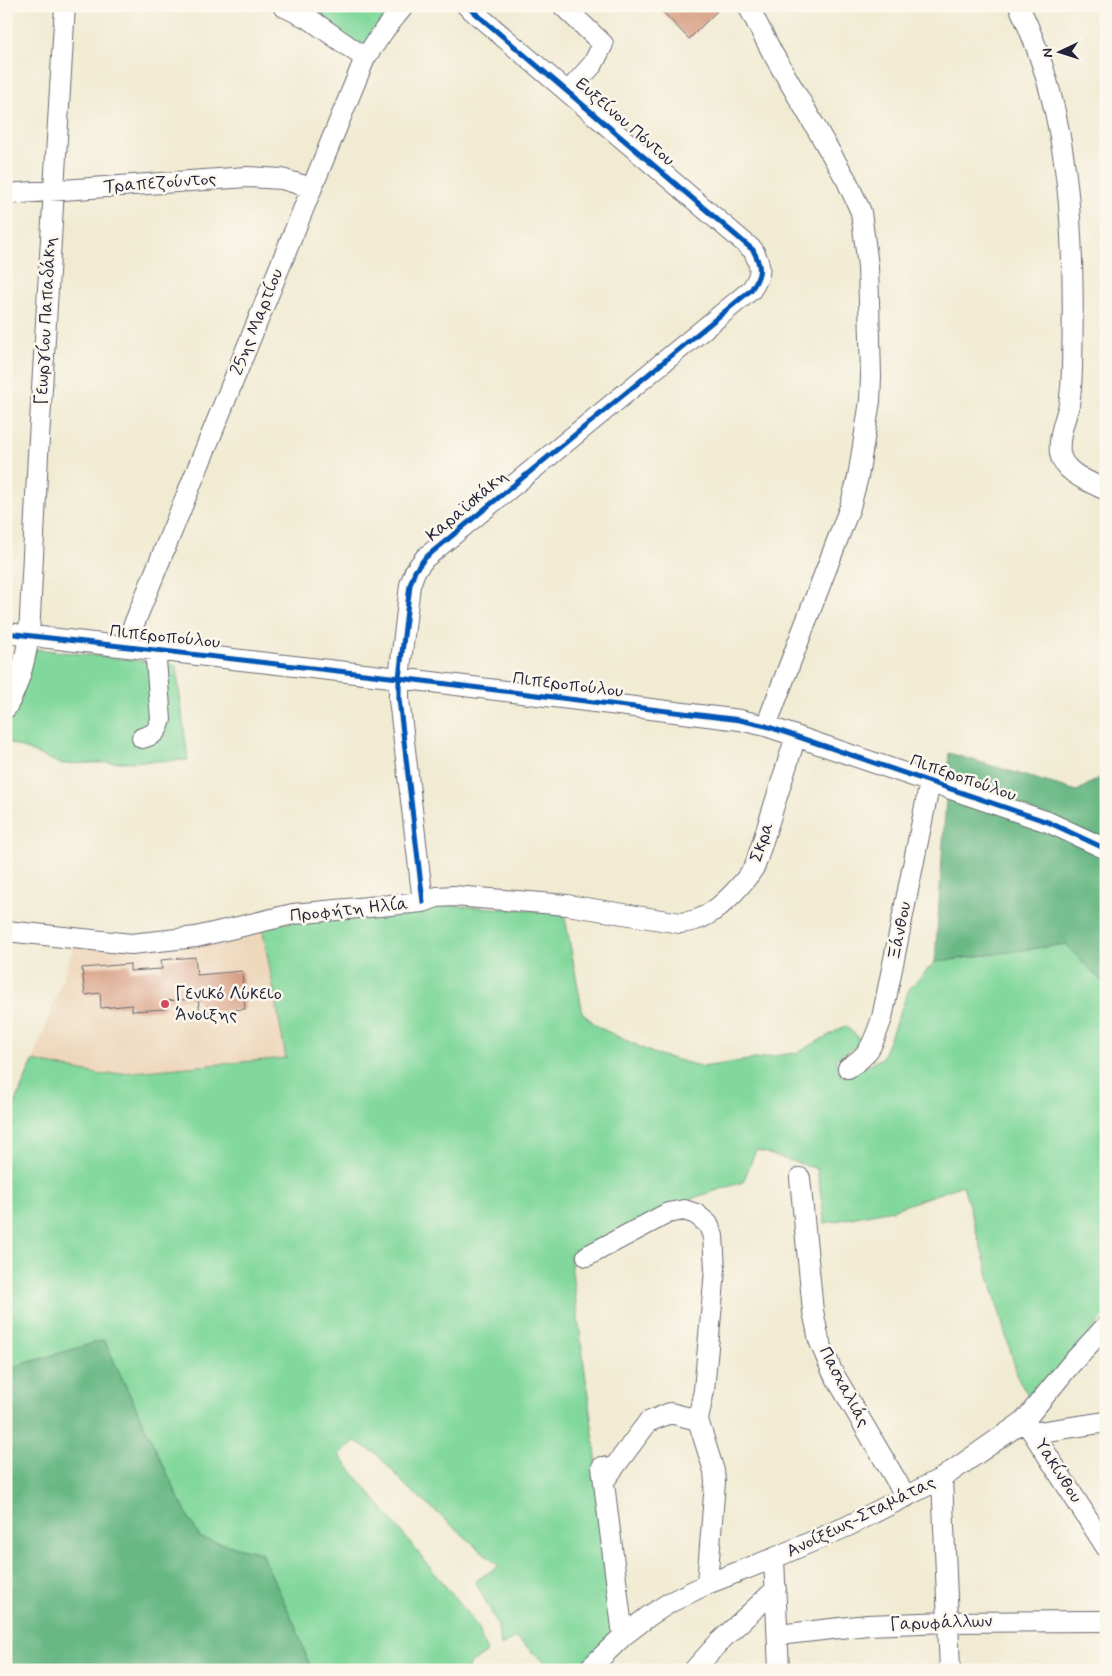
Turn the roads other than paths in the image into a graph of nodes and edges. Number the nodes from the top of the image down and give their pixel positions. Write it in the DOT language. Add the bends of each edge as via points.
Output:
graph roads {
  1 [pos="65,6"];
  2 [pos="283,6"];
  3 [pos="404,6"];
  4 [pos="467,6"];
  5 [pos="563,6"];
  6 [pos="748,6"];
  7 [pos="1019,6"];
  8 [pos="366,58"];
  9 [pos="568,92"];
  10 [pos="312,188"];
  11 [pos="54,190"];
  12 [pos="6,194"];
  13 [pos="760,263"];
  14 [pos="1106,490"];
  15 [pos="6,633"];
  16 [pos="29,636"];
  17 [pos="124,646"];
  18 [pos="155,649"];
  19 [pos="399,678"];
  20 [pos="6,708"];
  21 [pos="766,726"];
  22 [pos="796,736"];
  23 [pos="142,738"];
  24 [pos="930,782"];
  25 [pos="1106,849"];
  26 [pos="423,902"];
  27 [pos="692,921"];
  28 [pos="6,931"];
  29 [pos="848,1068"];
  30 [pos="800,1178"];
  31 [pos="587,1256"];
  32 [pos="1106,1326"];
  33 [pos="698,1420"];
  34 [pos="1106,1422"];
  35 [pos="1029,1427"];
  36 [pos="942,1478"];
  37 [pos="906,1497"];
  38 [pos="1106,1547"];
  39 [pos="774,1558"];
  40 [pos="708,1584"];
  41 [pos="776,1590"];
  42 [pos="1106,1620"];
  43 [pos="948,1622"];
  44 [pos="778,1635"];
  45 [pos="623,1636"];
  46 [pos="588,1670"];
  47 [pos="694,1670"];
  48 [pos="779,1670"];
  49 [pos="950,1670"];
  1 -- 11 [label="street, Γεωργίου Παπαδάκη"];
  2 -- 8 [label="street" via="311,20"];
  3 -- 8 [label="street, 25ης Μαρτίου"];
  4 -- 9 [label="street, Ευξείνου Πόντου"];
  5 -- 9 [label="street" via="604,44 594,64"];
  6 -- 21 [label="street" via="847,181 861,212 868,266 871,348 870,401 858,477 835,547"];
  7 -- 14 [label="street" via="1047,79 1069,190 1074,291 1072,375 1060,454 1078,476"];
  8 -- 10 [label="street, 25ης Μαρτίου"];
  9 -- 13 [label="street, Ευξείνου Πόντου" via="753,250"];
  10 -- 11 [label="street, Τραπεζούντος" via="282,179 247,177"];
  10 -- 17 [label="street, 25ης Μαρτίου"];
  11 -- 12 [label="street, Τραπεζούντος"];
  11 -- 16 [label="street, Γεωργίου Παπαδάκη"];
  13 -- 19 [label="street, Καραϊσκάκη" via="759,278 751,290 425,558 410,585"];
  15 -- 16 [label="street, Πιπεροπούλου"];
  16 -- 17 [label="street, Πιπεροπούλου"];
  16 -- 20 [label="street, Γεωργίου Παπαδάκη" via="24,663"];
  17 -- 18 [label="street, Πιπεροπούλου"];
  18 -- 19 [label="street, Πιπεροπούλου"];
  18 -- 23 [label="street" via="161,719 158,730"];
  19 -- 21 [label="street, Πιπεροπούλου" via="740,720"];
  19 -- 26 [label="street, Καραϊσκάκη"];
  21 -- 22 [label="street, Πιπεροπούλου"];
  22 -- 24 [label="street, Πιπεροπούλου"];
  22 -- 27 [label="street, Σκρα" via="755,866 746,880 709,914"];
  24 -- 25 [label="street, Πιπεροπούλου" via="1048,822"];
  24 -- 29 [label="street, Ξάνθου" via="882,1018 870,1050"];
  26 -- 27 [label="street, Προφήτη Ηλία" via="437,897 472,897 568,905 680,923"];
  26 -- 28 [label="street, Προφήτη Ηλία" via="292,914 196,937 131,944"];
  30 -- 37 [label="street, Πασχαλιάς" via="813,1311 819,1340 832,1372"];
  31 -- 33 [label="street" via="673,1211 694,1212 708,1224 713,1236 714,1275 704,1390"];
  32 -- 35 [label="street, Ανοίξεως-Σταμάτας" via="1070,1365"];
  33 -- 40 [label="street" via="715,1482"];
  33 -- 45 [label="street" via="670,1413 648,1422 603,1474"];
  34 -- 35 [label="street"];
  35 -- 36 [label="street, Ανοίξεως-Σταμάτας" via="984,1448"];
  35 -- 38 [label="street, Υακίνθου"];
  36 -- 37 [label="street, Ανοίξεως-Σταμάτας"];
  36 -- 43 [label="street"];
  37 -- 39 [label="street, Ανοίξεως-Σταμάτας"];
  39 -- 40 [label="street, Ανοίξεως-Σταμάτας"];
  39 -- 41 [label="street"];
  40 -- 45 [label="street, Ανοίξεως-Σταμάτας" via="663,1607"];
  41 -- 44 [label="street"];
  41 -- 47 [label="street" via="719,1642"];
  42 -- 43 [label="street, Γαρυφάλλων"];
  43 -- 44 [label="street, Γαρυφάλλων" via="858,1626"];
  43 -- 49 [label="street"];
  44 -- 48 [label="street"];
  45 -- 46 [label="street, Ανοίξεως-Σταμάτας"];
}
